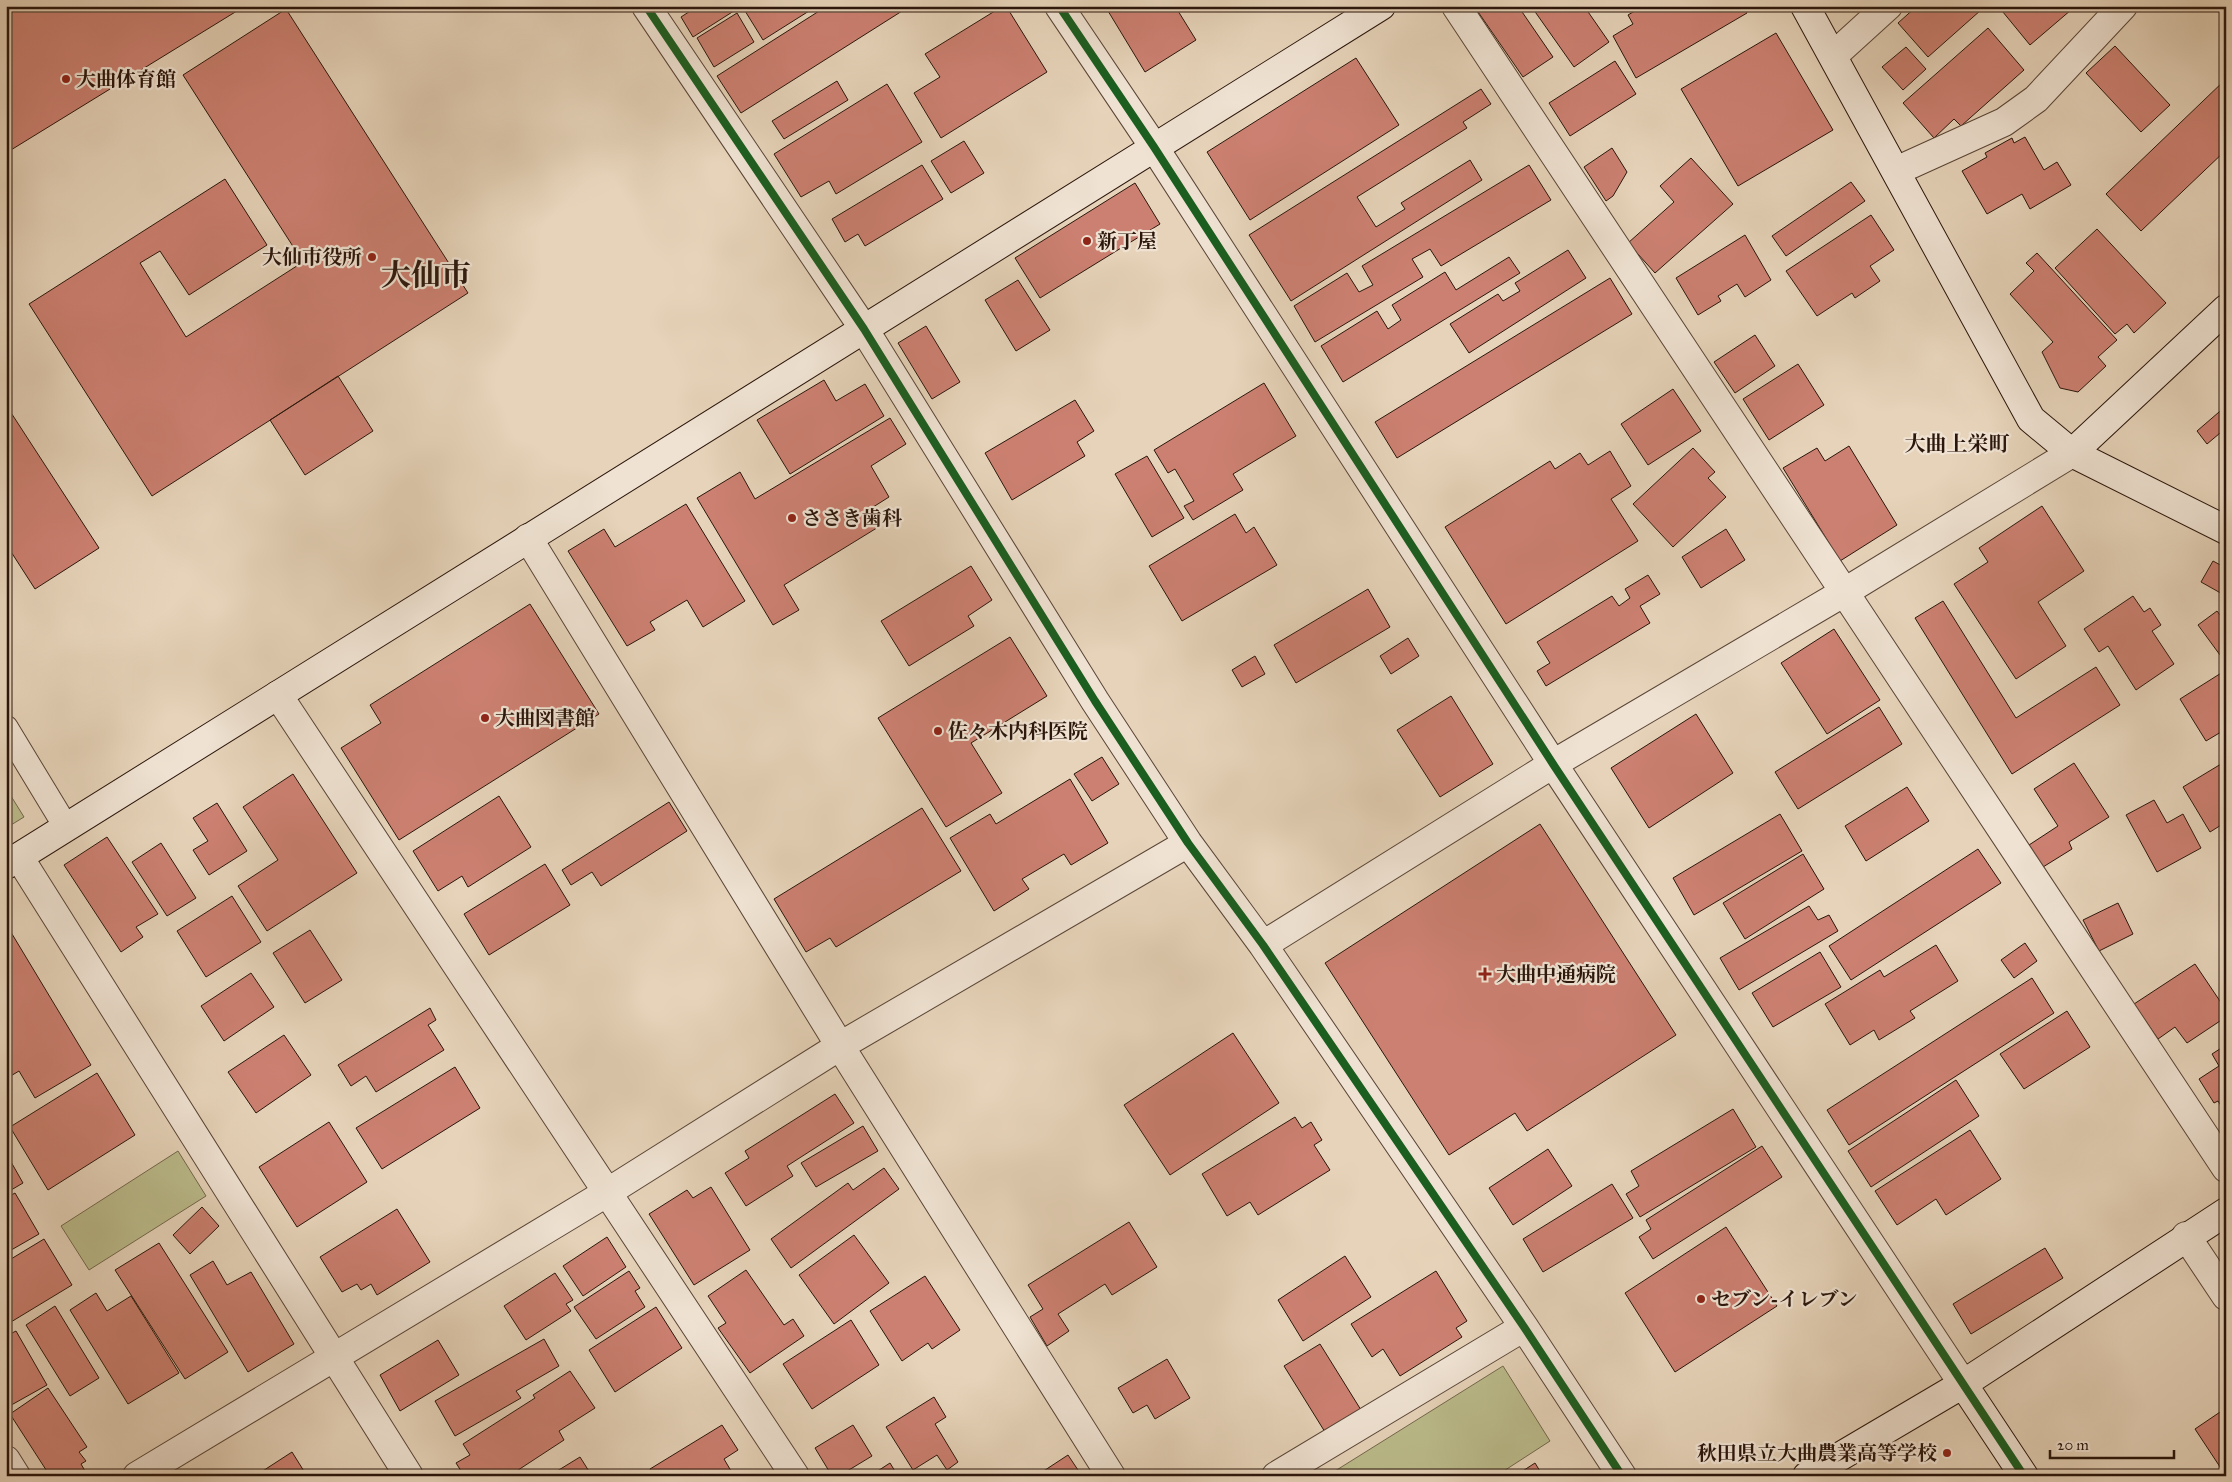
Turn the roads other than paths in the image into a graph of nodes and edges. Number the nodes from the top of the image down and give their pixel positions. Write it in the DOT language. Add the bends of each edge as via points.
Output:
graph roads {
  1 [pos="646,6"];
  2 [pos="1059,6"];
  3 [pos="1381,6"];
  4 [pos="1456,6"];
  5 [pos="1805,6"];
  6 [pos="1888,6"];
  7 [pos="2123,6"];
  8 [pos="1833,56"];
  9 [pos="1154,147"];
  10 [pos="1896,171"];
  11 [pos="2226,309"];
  12 [pos="864,329"];
  13 [pos="2072,453"];
  14 [pos="2226,530"];
  15 [pos="528,538"];
  16 [pos="1843,593"];
  17 [pos="278,695"];
  18 [pos="6,728"];
  19 [pos="1553,764"];
  20 [pos="66,827"];
  21 [pos="1188,843"];
  22 [pos="13,861"];
  23 [pos="1263,945"];
  24 [pos="840,1046"];
  25 [pos="2226,1168"];
  26 [pos="608,1192"];
  27 [pos="2226,1212"];
  28 [pos="2186,1236"];
  29 [pos="2226,1296"];
  30 [pos="1524,1327"];
  31 [pos="335,1357"];
  32 [pos="1963,1384"];
  33 [pos="6,1460"];
  34 [pos="16,1476"];
  35 [pos="137,1476"];
  36 [pos="409,1476"];
  37 [pos="796,1476"];
  38 [pos="1111,1476"];
  39 [pos="1276,1476"];
  40 [pos="1622,1476"];
  41 [pos="1807,1476"];
  42 [pos="2024,1476"];
  1 -- 12 [label="street"];
  2 -- 9 [label="street"];
  3 -- 9 [label="street"];
  4 -- 16 [label="street"];
  5 -- 8 [label="street"];
  6 -- 8 [label="street"];
  7 -- 10 [label="street" via="2036,99 2004,122"];
  8 -- 10 [label="street"];
  9 -- 12 [label="street"];
  9 -- 19 [label="street"];
  10 -- 13 [label="street" via="2032,419"];
  11 -- 13 [label="street"];
  12 -- 15 [label="street"];
  12 -- 21 [label="street" via="1095,701"];
  13 -- 14 [label="street"];
  13 -- 16 [label="street"];
  15 -- 17 [label="street"];
  15 -- 24 [label="street"];
  16 -- 19 [label="street"];
  16 -- 25 [label="street"];
  17 -- 20 [label="street"];
  17 -- 26 [label="street"];
  18 -- 20 [label="lane"];
  19 -- 23 [label="street"];
  19 -- 32 [label="street"];
  20 -- 22 [label="street"];
  21 -- 23 [label="street"];
  21 -- 24 [label="street"];
  22 -- 31 [label="street"];
  23 -- 30 [label="street"];
  24 -- 26 [label="street"];
  24 -- 38 [label="street"];
  26 -- 31 [label="street"];
  26 -- 37 [label="street"];
  27 -- 28 [label="street"];
  28 -- 29 [label="street"];
  28 -- 32 [label="street"];
  30 -- 39 [label="street"];
  30 -- 40 [label="street"];
  31 -- 35 [label="street"];
  31 -- 36 [label="street"];
  32 -- 41 [label="street"];
  32 -- 42 [label="street"];
  33 -- 34 [label="street"];
}
